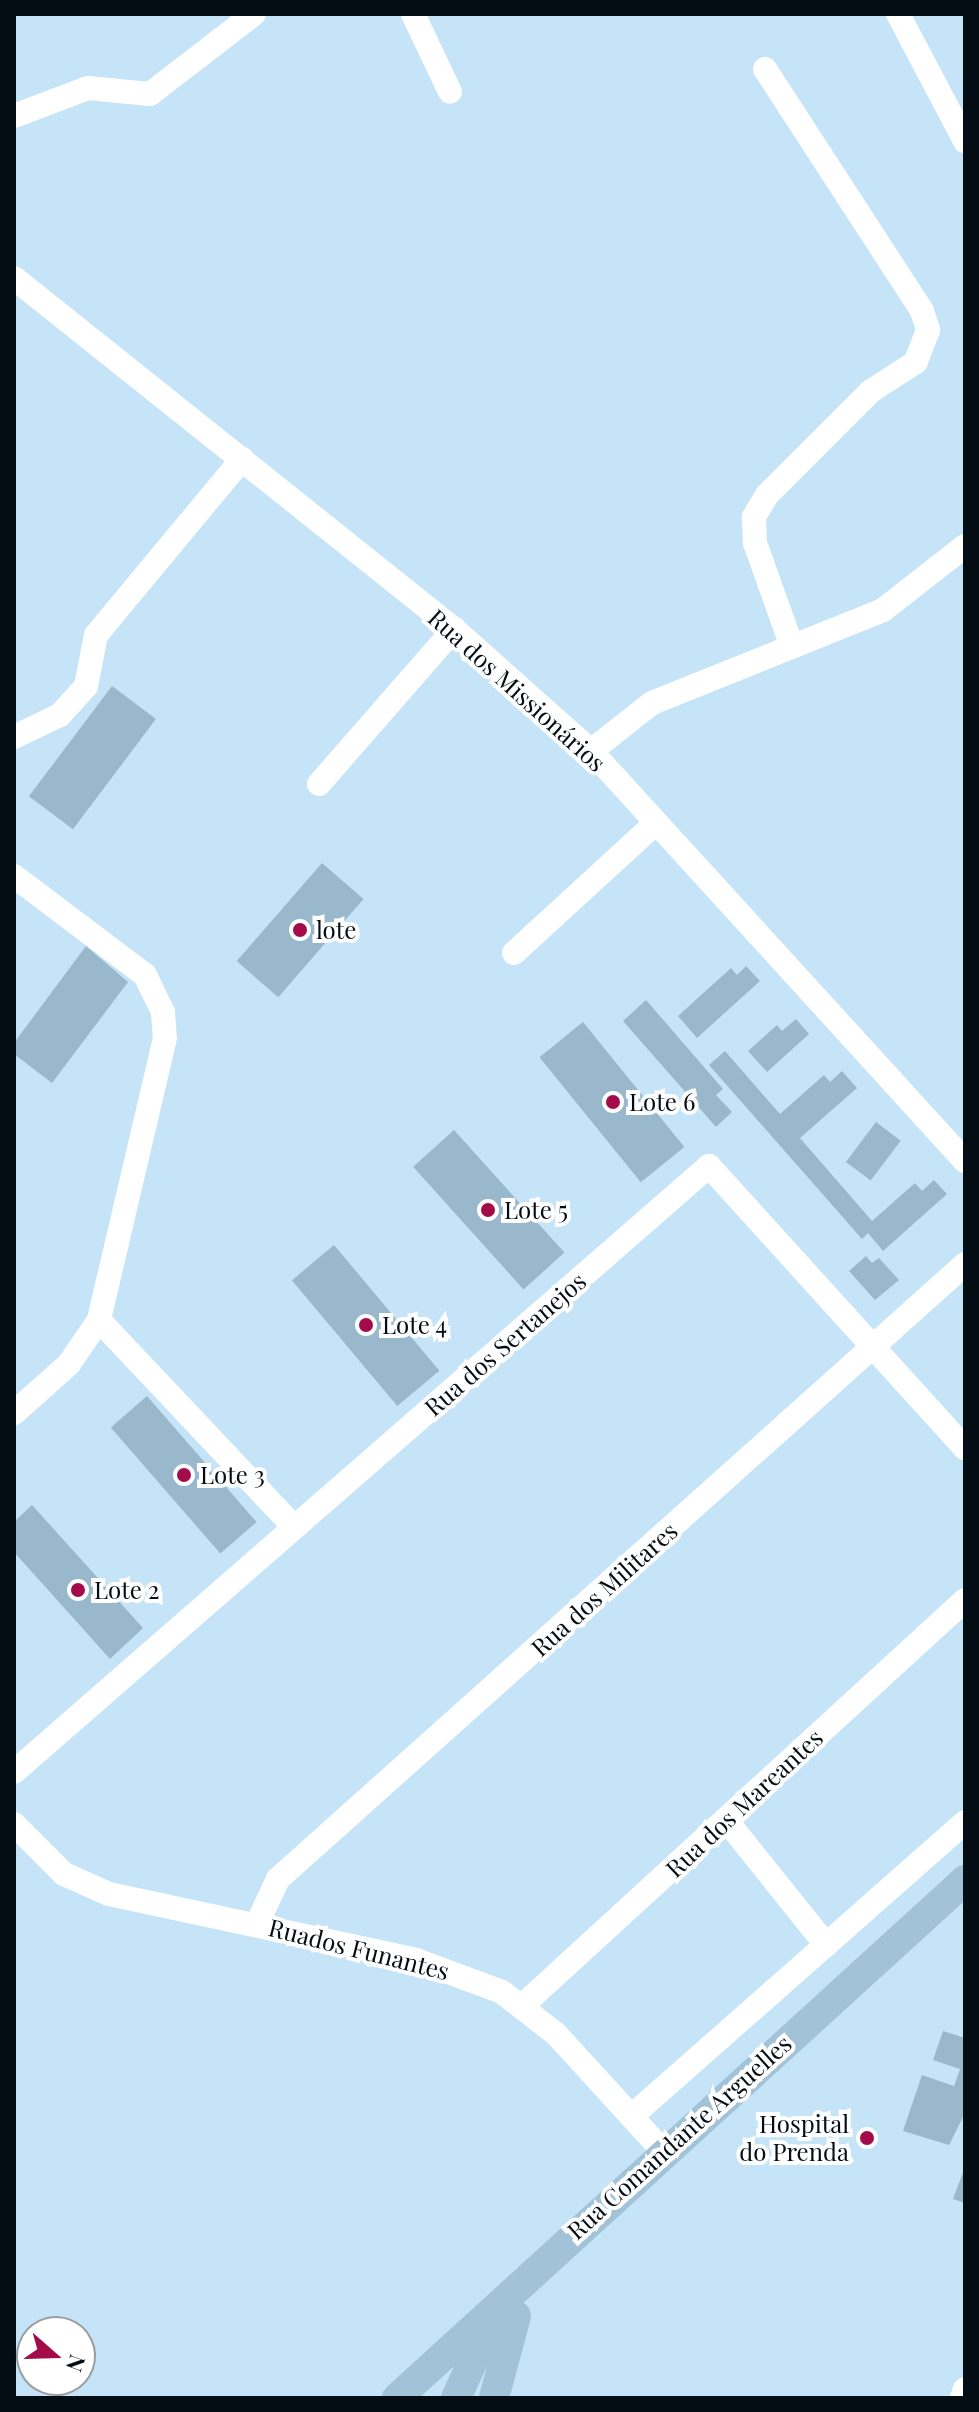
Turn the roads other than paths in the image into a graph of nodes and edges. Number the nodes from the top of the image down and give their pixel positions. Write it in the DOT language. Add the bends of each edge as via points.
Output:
graph roads {
  1 [pos="254,14"];
  2 [pos="413,14"];
  3 [pos="898,14"];
  4 [pos="765,69"];
  5 [pos="450,92"];
  6 [pos="14,116"];
  7 [pos="965,141"];
  8 [pos="14,278"];
  9 [pos="242,459"];
  10 [pos="965,546"];
  11 [pos="454,629"];
  12 [pos="792,647"];
  13 [pos="14,737"];
  14 [pos="591,751"];
  15 [pos="319,784"];
  16 [pos="655,824"];
  17 [pos="14,876"];
  18 [pos="514,953"];
  19 [pos="965,1161"];
  20 [pos="965,1264"];
  21 [pos="99,1320"];
  22 [pos="874,1347"];
  23 [pos="14,1413"];
  24 [pos="965,1448"];
  25 [pos="294,1527"];
  26 [pos="965,1600"];
  27 [pos="14,1772"];
  28 [pos="726,1820"];
  29 [pos="965,1822"];
  30 [pos="14,1824"];
  31 [pos="965,1880"];
  32 [pos="965,1905"];
  33 [pos="257,1924"];
  34 [pos="826,1945"];
  35 [pos="523,2005"];
  36 [pos="634,2114"];
  37 [pos="662,2150"];
  38 [pos="521,2303"];
  39 [pos="965,2389"];
  40 [pos="398,2397"];
  41 [pos="456,2398"];
  42 [pos="494,2398"];
  43 [pos="962,2398"];
  1 -- 6 [label="street" via="150,94 88,88"];
  2 -- 5 [label="street"];
  3 -- 7 [label="street"];
  4 -- 12 [label="street" via="922,311 928,330 916,362 871,391 767,495 754,517 755,543"];
  8 -- 9 [label="street, Rua dos Missionários"];
  9 -- 11 [label="street, Rua dos Missionários"];
  9 -- 13 [label="street" via="96,635 86,686 60,715"];
  10 -- 12 [label="street" via="883,610"];
  11 -- 14 [label="street, Rua dos Missionários"];
  11 -- 15 [label="street"];
  12 -- 14 [label="street" via="652,703"];
  14 -- 16 [label="street, Rua dos Missionários"];
  16 -- 18 [label="street"];
  16 -- 19 [label="street, Rua dos Missionários"];
  17 -- 21 [label="street" via="145,975 163,1012 161,1064"];
  20 -- 22 [label="street, Rua dos Militares"];
  21 -- 23 [label="street" via="69,1364"];
  21 -- 25 [label="street"];
  22 -- 24 [label="street, Rua dos Sertanejos"];
  22 -- 25 [label="street, Rua dos Sertanejos" via="709,1166"];
  22 -- 33 [label="street, Rua dos Militares" via="278,1879"];
  25 -- 27 [label="street, Rua dos Sertanejos"];
  26 -- 28 [label="street, Rua dos Mareantes"];
  28 -- 34 [label="street"];
  28 -- 35 [label="street, Rua dos Mareantes"];
  29 -- 34 [label="street"];
  30 -- 33 [label="street, Ruados Funantes" via="64,1874 84,1885"];
  31 -- 37 [label="main road, Rua Comandante Arguelles"];
  32 -- 38 [label="main road, Rua Comandante Arguelles"];
  33 -- 35 [label="street, Ruados Funantes" via="416,1960 479,1981"];
  34 -- 36 [label="street"];
  35 -- 36 [label="street, Ruados Funantes"];
  36 -- 37 [label="street, Ruados Funantes"];
  37 -- 40 [label="main road, Rua Comandante Arguelles"];
  38 -- 41 [label="main road" via="477,2352"];
  38 -- 42 [label="main road, Rua Comandante Arguelles" via="499,2363"];
  39 -- 43 [label="street"];
}
